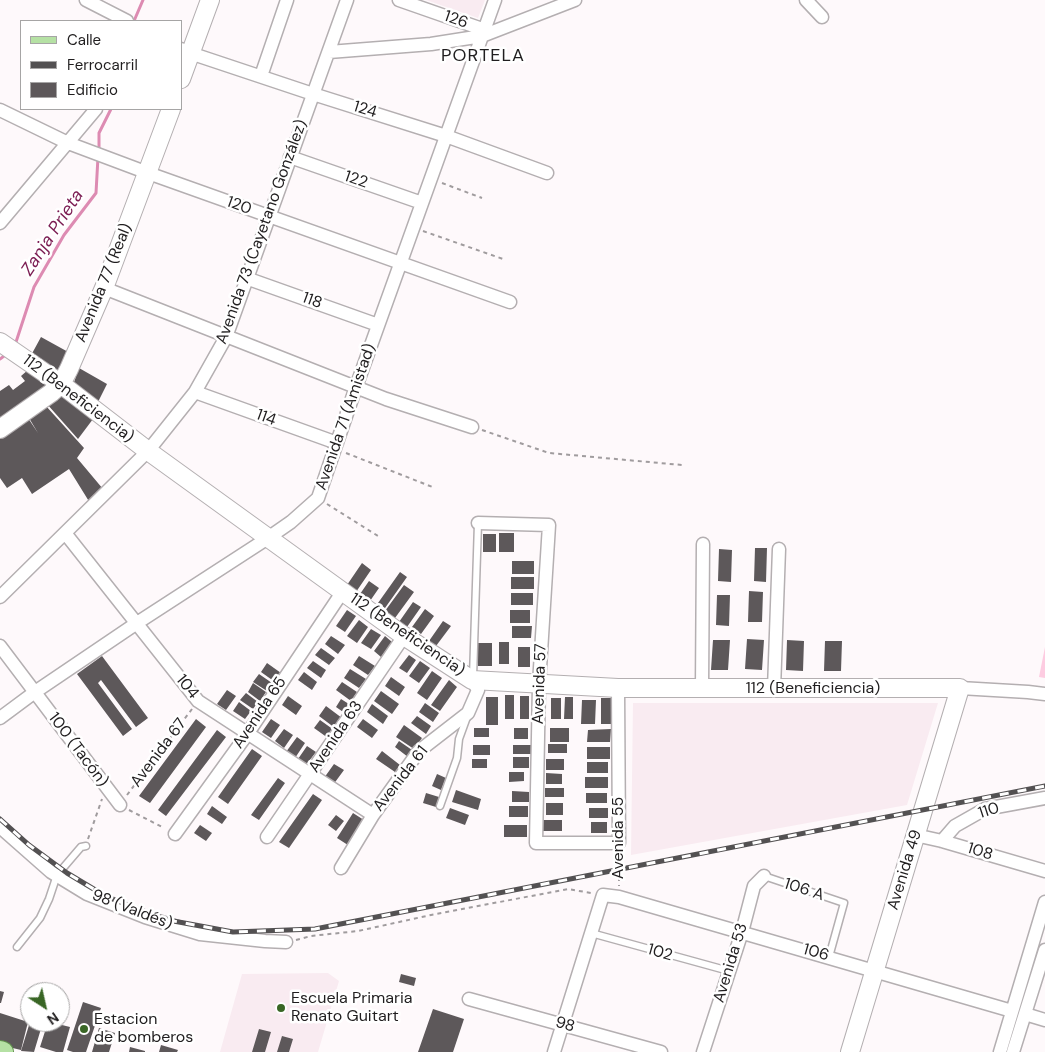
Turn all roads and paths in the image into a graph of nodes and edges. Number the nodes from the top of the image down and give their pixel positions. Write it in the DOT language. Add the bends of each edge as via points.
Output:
graph roads {
  1 [pos="86,0"];
  2 [pos="210,0"];
  3 [pos="287,0"];
  4 [pos="347,0"];
  5 [pos="399,0"];
  6 [pos="495,0"];
  7 [pos="806,0"];
  8 [pos="567,1"];
  9 [pos="822,17"];
  10 [pos="126,20"];
  11 [pos="483,33"];
  12 [pos="186,51"];
  13 [pos="329,52"];
  14 [pos="182,73"];
  15 [pos="261,76"];
  16 [pos="313,94"];
  17 [pos="0,110"];
  18 [pos="95,110"];
  19 [pos="171,110"];
  20 [pos="446,136"];
  21 [pos="68,143"];
  22 [pos="290,157"];
  23 [pos="148,173"];
  24 [pos="547,174"];
  25 [pos="431,178"];
  26 [pos="482,198"];
  27 [pos="422,203"];
  28 [pos="269,216"];
  29 [pos="0,223"];
  30 [pos="413,227"];
  31 [pos="504,259"];
  32 [pos="400,264"];
  33 [pos="246,278"];
  34 [pos="104,288"];
  35 [pos="510,302"];
  36 [pos="378,325"];
  37 [pos="226,337"];
  38 [pos="0,342"];
  39 [pos="61,384"];
  40 [pos="356,387"];
  41 [pos="195,392"];
  42 [pos="472,427"];
  43 [pos="0,429"];
  44 [pos="336,446"];
  45 [pos="148,451"];
  46 [pos="682,465"];
  47 [pos="435,488"];
  48 [pos="318,498"];
  49 [pos="478,523"];
  50 [pos="66,533"];
  51 [pos="378,536"];
  52 [pos="268,538"];
  53 [pos="703,544"];
  54 [pos="779,549"];
  55 [pos="343,591"];
  56 [pos="0,598"];
  57 [pos="137,623"];
  58 [pos="404,636"];
  59 [pos="0,646"];
  60 [pos="472,680"];
  61 [pos="540,684"];
  62 [pos="618,688"];
  63 [pos="702,688"];
  64 [pos="960,688"];
  65 [pos="774,689"];
  66 [pos="35,692"];
  67 [pos="1045,694"];
  68 [pos="198,701"];
  69 [pos="468,713"];
  70 [pos="0,718"];
  71 [pos="248,733"];
  72 [pos="310,774"];
  73 [pos="106,787"];
  74 [pos="1045,798"];
  75 [pos="120,805"];
  76 [pos="440,806"];
  77 [pos="373,815"];
  78 [pos="0,827"];
  79 [pos="175,834"];
  80 [pos="915,835"];
  81 [pos="267,837"];
  82 [pos="942,841"];
  83 [pos="619,843"];
  84 [pos="86,846"];
  85 [pos="340,868"];
  86 [pos="1045,871"];
  87 [pos="57,875"];
  88 [pos="764,876"];
  89 [pos="603,895"];
  90 [pos="619,897"];
  91 [pos="1045,902"];
  92 [pos="742,932"];
  93 [pos="591,933"];
  94 [pos="286,942"];
  95 [pos="17,947"];
  96 [pos="1045,950"];
  97 [pos="829,957"];
  98 [pos="875,970"];
  99 [pos="729,971"];
  100 [pos="469,999"];
  101 [pos="1012,1010"];
  102 [pos="1025,1014"];
  103 [pos="1045,1020"];
  104 [pos="563,1024"];
  105 [pos="554,1052"];
  106 [pos="661,1052"];
  107 [pos="703,1052"];
  108 [pos="850,1052"];
  109 [pos="1000,1052"];
  110 [pos="1013,1052"];
  1 -- 10 [label="street"];
  2 -- 12 [label="street"];
  3 -- 15 [label="street"];
  4 -- 13 [label="street, Avenida 73 (Cayetano González)"];
  5 -- 11 [label="street, 126"];
  6 -- 11 [label="street, Avenida 71 (Amistad)"];
  7 -- 9 [label="street"];
  8 -- 11 [label="street"];
  11 -- 13 [label="street" via="431,44"];
  11 -- 20 [label="street, Avenida 71 (Amistad)"];
  12 -- 14 [label="street"];
  12 -- 15 [label="street, 124"];
  13 -- 16 [label="street, Avenida 73 (Cayetano González)"];
  15 -- 16 [label="street, 124"];
  16 -- 20 [label="street, 124"];
  16 -- 22 [label="street, Avenida 73 (Cayetano González)"];
  17 -- 21 [label="street, 120"];
  18 -- 21 [label="street"];
  19 -- 23 [label="street, Avenida 77 (Real)"];
  20 -- 24 [label="street, 124"];
  20 -- 25 [label="street, Avenida 71 (Amistad)"];
  21 -- 23 [label="street, 120"];
  21 -- 29 [label="street"];
  22 -- 27 [label="street, 122"];
  22 -- 28 [label="street, Avenida 73 (Cayetano González)"];
  23 -- 28 [label="street, 120"];
  23 -- 34 [label="street, Avenida 77 (Real)"];
  25 -- 26 [label="path"];
  25 -- 27 [label="street, Avenida 71 (Amistad)"];
  27 -- 30 [label="street, Avenida 71 (Amistad)"];
  28 -- 32 [label="street, 120"];
  28 -- 33 [label="street, Avenida 73 (Cayetano González)"];
  30 -- 31 [label="path"];
  30 -- 32 [label="street, Avenida 71 (Amistad)"];
  32 -- 35 [label="street, 120"];
  32 -- 36 [label="street, Avenida 71 (Amistad)"];
  33 -- 36 [label="street, 118"];
  33 -- 37 [label="street, Avenida 73 (Cayetano González)"];
  34 -- 37 [label="street"];
  34 -- 39 [label="street, Avenida 77 (Real)"];
  36 -- 40 [label="street, Avenida 71 (Amistad)"];
  37 -- 40 [label="street"];
  37 -- 41 [label="street, Avenida 73 (Cayetano González)"];
  38 -- 39 [label="street, 112 (Beneficiencia)"];
  39 -- 43 [label="street, Avenida 77 (Real)"];
  39 -- 45 [label="street, 112 (Beneficiencia)"];
  40 -- 42 [label="street"];
  40 -- 44 [label="street, Avenida 71 (Amistad)"];
  41 -- 44 [label="street, 114"];
  41 -- 45 [label="street, Avenida 73 (Cayetano González)"];
  42 -- 46 [label="path" via="549,453"];
  44 -- 47 [label="path"];
  44 -- 48 [label="street, Avenida 71 (Amistad)"];
  45 -- 50 [label="street, Avenida 73 (Cayetano González)"];
  45 -- 52 [label="street, 112 (Beneficiencia)"];
  48 -- 51 [label="path"];
  48 -- 52 [label="street, Avenida 71 (Amistad)"];
  49 -- 60 [label="lane, Avenida 61"];
  49 -- 61 [label="street, Avenida 57" via="549,525"];
  50 -- 56 [label="street, Avenida 73 (Cayetano González)"];
  50 -- 57 [label="street, 104"];
  52 -- 55 [label="street, 112 (Beneficiencia)"];
  52 -- 57 [label="street, Avenida 71 (Amistad)"];
  53 -- 63 [label="street"];
  54 -- 65 [label="street"];
  55 -- 58 [label="street, 112 (Beneficiencia)"];
  55 -- 71 [label="street, Avenida 65"];
  57 -- 66 [label="street, Avenida 71 (Amistad)"];
  57 -- 68 [label="street, 104"];
  58 -- 60 [label="street, 112 (Beneficiencia)"];
  58 -- 72 [label="street, Avenida 63"];
  59 -- 66 [label="street, 100 (Tacón)"];
  60 -- 61 [label="street, 112 (Beneficiencia)"];
  60 -- 69 [label="street, Avenida 61" via="478,690"];
  61 -- 62 [label="street, 112 (Beneficiencia)"];
  61 -- 83 [label="street, Avenida 57" via="536,843"];
  62 -- 63 [label="street, 112 (Beneficiencia)"];
  62 -- 83 [label="street, Avenida 55"];
  63 -- 65 [label="street, 112 (Beneficiencia)"];
  64 -- 65 [label="street, 112 (Beneficiencia)"];
  64 -- 67 [label="street, 112 (Beneficiencia)"];
  64 -- 80 [label="street, Avenida 49"];
  66 -- 70 [label="street, Avenida 71 (Amistad)"];
  66 -- 73 [label="street, 100 (Tacón)"];
  68 -- 71 [label="street, 104"];
  68 -- 75 [label="path, Avenida 67"];
  69 -- 76 [label="lane"];
  69 -- 77 [label="street, Avenida 61" via="419,751"];
  71 -- 72 [label="street, 104"];
  71 -- 79 [label="street, Avenida 65"];
  72 -- 77 [label="street, 104"];
  72 -- 81 [label="street, Avenida 63"];
  73 -- 75 [label="street, 100 (Tacón)"];
  73 -- 84 [label="path, Avenida 67"];
  74 -- 82 [label="street, 110" via="985,809 954,826"];
  75 -- 79 [label="path"];
  77 -- 85 [label="street, Avenida 61"];
  78 -- 87 [label="street, 98 (Valdés)"];
  80 -- 82 [label="street, 108"];
  80 -- 98 [label="street, Avenida 49"];
  82 -- 86 [label="street, 108"];
  83 -- 90 [label="path, Avenida 55"];
  84 -- 87 [label="lane" via="81,847"];
  87 -- 94 [label="street, 98 (Valdés)" via="88,894 162,923 200,934"];
  87 -- 95 [label="lane" via="40,918"];
  88 -- 92 [label="street, Avenida 53" via="754,886"];
  88 -- 97 [label="lane, 106 A" via="844,903"];
  89 -- 90 [label="street, Avenida 55"];
  89 -- 93 [label="street, Avenida 55"];
  89 -- 94 [label="path" via="568,889"];
  90 -- 92 [label="street, 106"];
  91 -- 101 [label="street"];
  92 -- 97 [label="street, 106"];
  92 -- 99 [label="street, Avenida 53"];
  93 -- 99 [label="lane, 102"];
  93 -- 104 [label="street, Avenida 55"];
  96 -- 102 [label="street"];
  97 -- 98 [label="street, 106"];
  98 -- 101 [label="street, 106"];
  98 -- 108 [label="street, Avenida 49"];
  99 -- 107 [label="street, Avenida 53"];
  100 -- 104 [label="street, 98"];
  101 -- 109 [label="street"];
  102 -- 103 [label="street"];
  102 -- 110 [label="street"];
  104 -- 105 [label="street, Avenida 55"];
  104 -- 106 [label="street, 98"];
}
